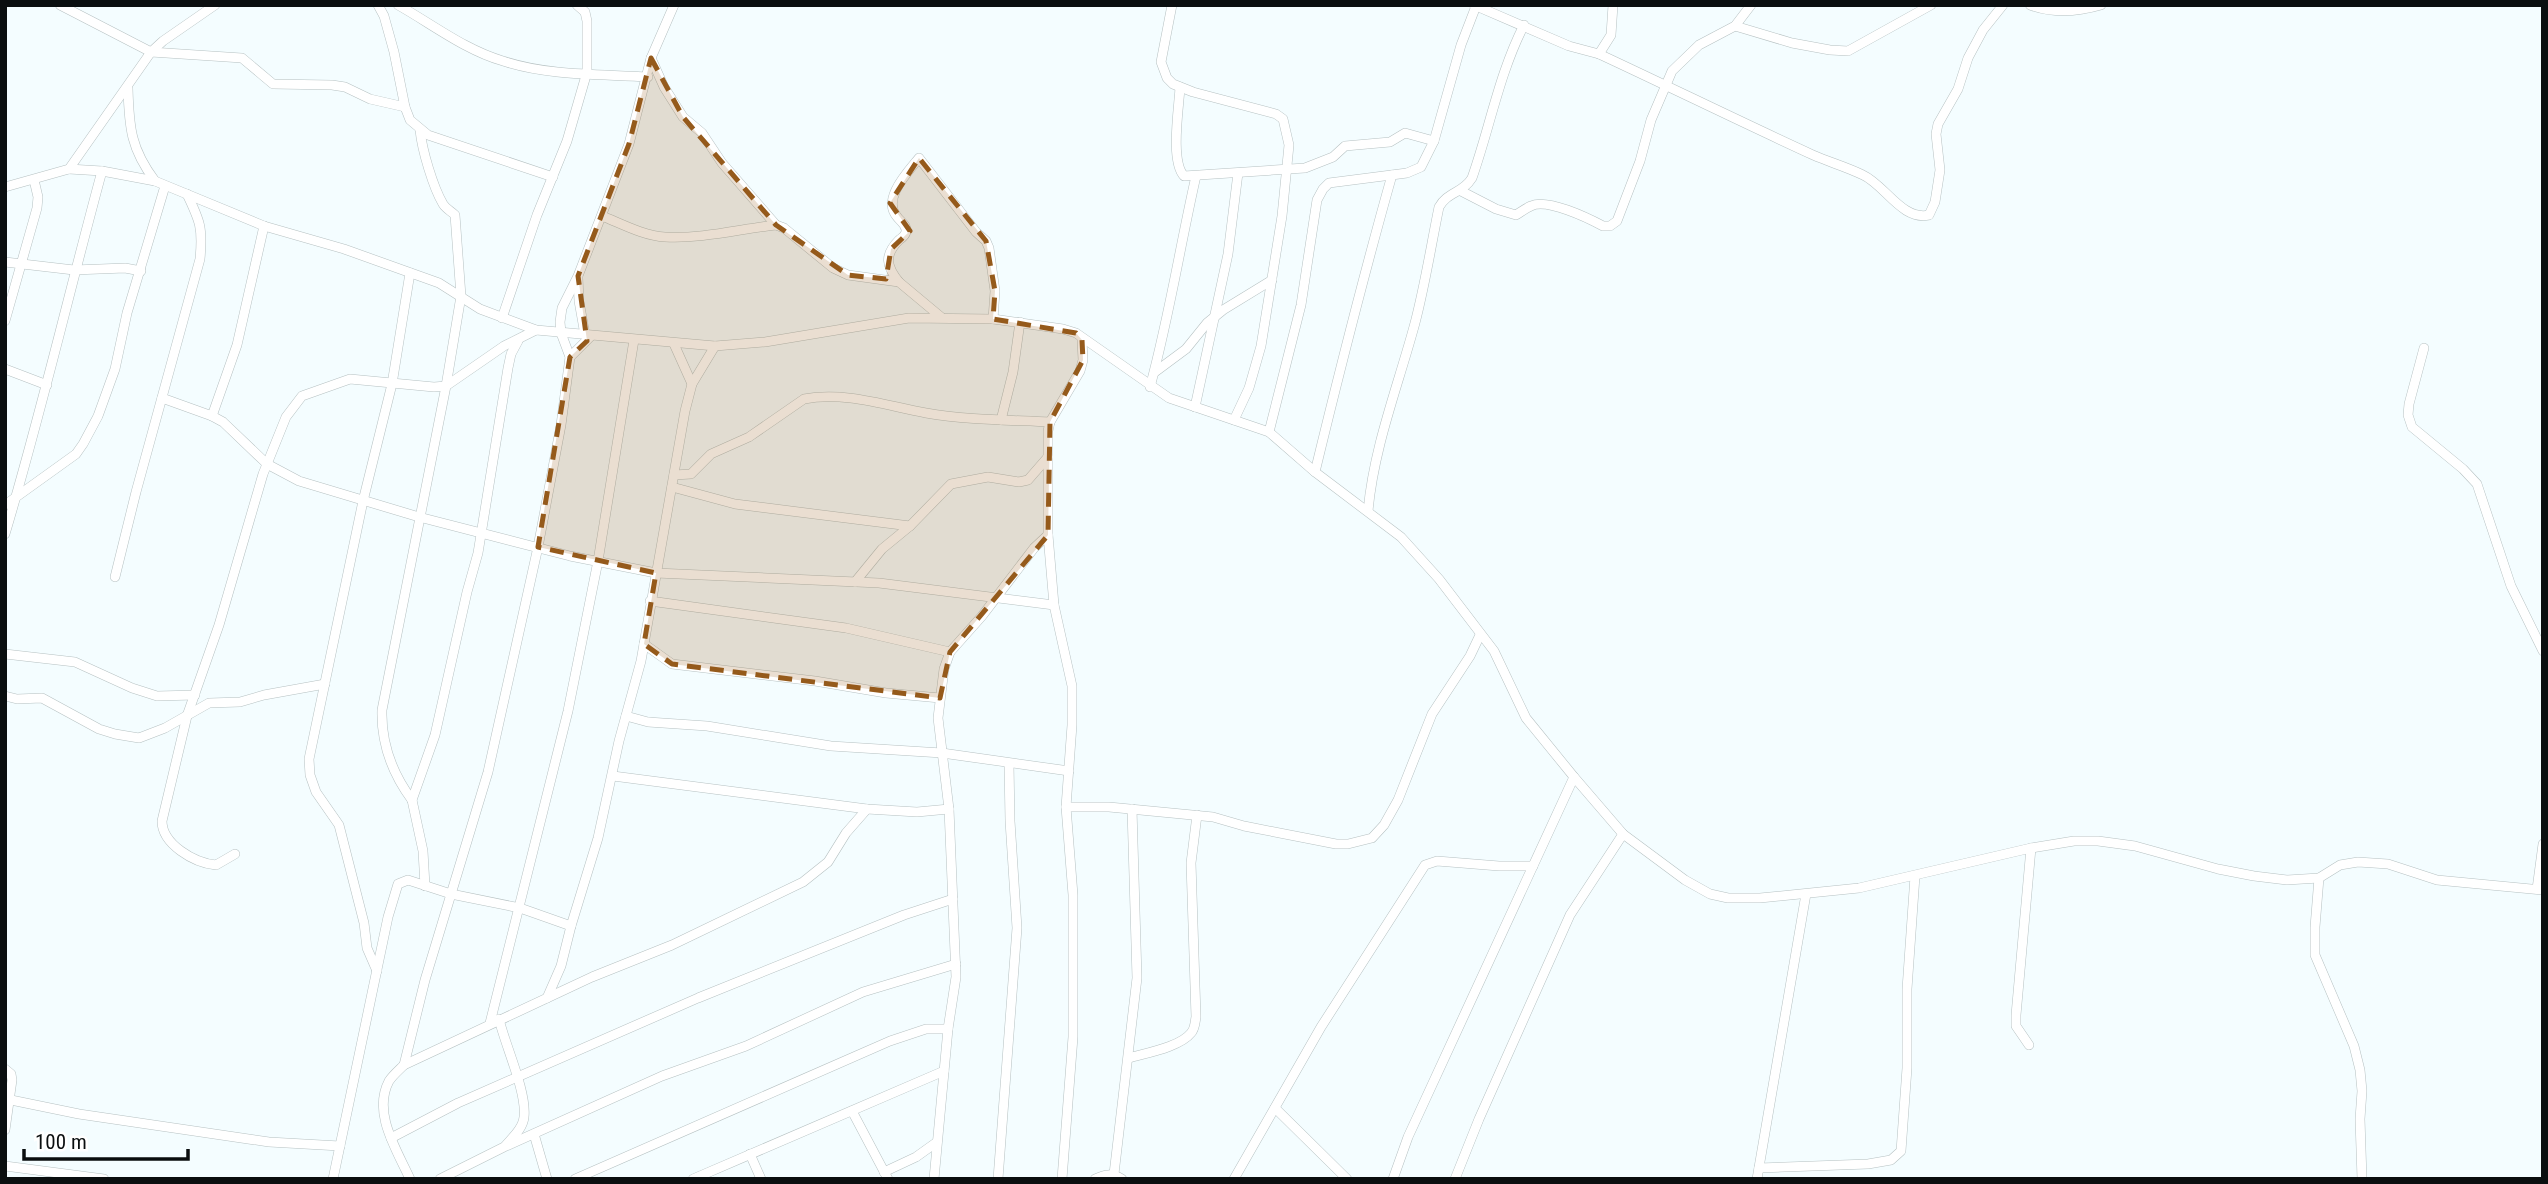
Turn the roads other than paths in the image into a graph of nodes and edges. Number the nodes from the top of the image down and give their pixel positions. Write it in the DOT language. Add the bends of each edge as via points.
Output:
graph roads {
  1 [pos="60,5"];
  2 [pos="215,5"];
  3 [pos="378,5"];
  4 [pos="398,5"];
  5 [pos="577,5"];
  6 [pos="674,5"];
  7 [pos="1172,5"];
  8 [pos="1613,5"];
  9 [pos="1751,5"];
  10 [pos="1931,5"];
  11 [pos="2003,5"];
  12 [pos="2030,5"];
  13 [pos="2101,5"];
  14 [pos="1475,6"];
  15 [pos="2085,7"];
  16 [pos="585,9"];
  17 [pos="1524,26"];
  18 [pos="1735,26"];
  19 [pos="151,52"];
  20 [pos="1599,54"];
  21 [pos="651,58"];
  22 [pos="587,72"];
  23 [pos="648,77"];
  24 [pos="1665,85"];
  25 [pos="1180,87"];
  26 [pos="128,88"];
  27 [pos="405,107"];
  28 [pos="420,130"];
  29 [pos="1434,141"];
  30 [pos="69,169"];
  31 [pos="1288,169"];
  32 [pos="102,171"];
  33 [pos="1238,173"];
  34 [pos="1392,175"];
  35 [pos="1196,176"];
  36 [pos="553,177"];
  37 [pos="34,180"];
  38 [pos="155,181"];
  39 [pos="164,186"];
  40 [pos="5,187"];
  41 [pos="1461,191"];
  42 [pos="187,194"];
  43 [pos="602,216"];
  44 [pos="776,225"];
  45 [pos="264,226"];
  46 [pos="5,262"];
  47 [pos="23,264"];
  48 [pos="74,270"];
  49 [pos="141,271"];
  50 [pos="410,273"];
  51 [pos="578,276"];
  52 [pos="1272,280"];
  53 [pos="899,282"];
  54 [pos="461,296"];
  55 [pos="1215,316"];
  56 [pos="941,317"];
  57 [pos="502,318"];
  58 [pos="993,319"];
  59 [pos="5,321"];
  60 [pos="1020,322"];
  61 [pos="536,330"];
  62 [pos="561,332"];
  63 [pos="588,336"];
  64 [pos="521,337"];
  65 [pos="634,340"];
  66 [pos="1082,340"];
  67 [pos="674,344"];
  68 [pos="715,346"];
  69 [pos="2424,348"];
  70 [pos="570,358"];
  71 [pos="5,369"];
  72 [pos="1154,372"];
  73 [pos="392,384"];
  74 [pos="692,384"];
  75 [pos="47,385"];
  76 [pos="446,386"];
  77 [pos="1150,387"];
  78 [pos="162,398"];
  79 [pos="1195,407"];
  80 [pos="212,416"];
  81 [pos="1001,420"];
  82 [pos="1234,420"];
  83 [pos="1050,422"];
  84 [pos="1269,432"];
  85 [pos="1048,457"];
  86 [pos="267,464"];
  87 [pos="1315,472"];
  88 [pos="674,475"];
  89 [pos="672,487"];
  90 [pos="15,499"];
  91 [pos="363,501"];
  92 [pos="5,505"];
  93 [pos="1368,512"];
  94 [pos="419,517"];
  95 [pos="910,526"];
  96 [pos="482,533"];
  97 [pos="5,534"];
  98 [pos="1048,535"];
  99 [pos="538,547"];
  100 [pos="598,561"];
  101 [pos="656,573"];
  102 [pos="115,577"];
  103 [pos="855,582"];
  104 [pos="997,597"];
  105 [pos="650,601"];
  106 [pos="1054,605"];
  107 [pos="1480,635"];
  108 [pos="643,644"];
  109 [pos="2543,651"];
  110 [pos="950,652"];
  111 [pos="5,653"];
  112 [pos="325,684"];
  113 [pos="195,695"];
  114 [pos="5,696"];
  115 [pos="940,698"];
  116 [pos="187,716"];
  117 [pos="626,716"];
  118 [pos="942,753"];
  119 [pos="1009,764"];
  120 [pos="1069,771"];
  121 [pos="613,776"];
  122 [pos="1574,777"];
  123 [pos="412,800"];
  124 [pos="1066,807"];
  125 [pos="867,809"];
  126 [pos="949,809"];
  127 [pos="1132,809"];
  128 [pos="1197,815"];
  129 [pos="1623,834"];
  130 [pos="2543,844"];
  131 [pos="2031,848"];
  132 [pos="235,854"];
  133 [pos="1533,866"];
  134 [pos="1914,876"];
  135 [pos="2319,878"];
  136 [pos="425,886"];
  137 [pos="2540,889"];
  138 [pos="451,894"];
  139 [pos="1806,894"];
  140 [pos="953,899"];
  141 [pos="520,908"];
  142 [pos="571,926"];
  143 [pos="956,964"];
  144 [pos="377,971"];
  145 [pos="547,998"];
  146 [pos="494,1021"];
  147 [pos="948,1030"];
  148 [pos="2029,1045"];
  149 [pos="1129,1058"];
  150 [pos="404,1065"];
  151 [pos="5,1069"];
  152 [pos="944,1071"];
  153 [pos="516,1078"];
  154 [pos="11,1100"];
  155 [pos="1275,1108"];
  156 [pos="852,1111"];
  157 [pos="5,1130"];
  158 [pos="534,1134"];
  159 [pos="391,1138"];
  160 [pos="937,1142"];
  161 [pos="340,1146"];
  162 [pos="504,1147"];
  163 [pos="750,1154"];
  164 [pos="5,1166"];
  165 [pos="1759,1168"];
  166 [pos="886,1175"];
  167 [pos="1118,1177"];
  168 [pos="442,1178"];
  169 [pos="697,1178"];
  170 [pos="104,1179"];
  171 [pos="333,1179"];
  172 [pos="411,1179"];
  173 [pos="547,1179"];
  174 [pos="575,1179"];
  175 [pos="761,1179"];
  176 [pos="934,1179"];
  177 [pos="998,1179"];
  178 [pos="1062,1179"];
  179 [pos="1095,1179"];
  180 [pos="1234,1179"];
  181 [pos="1347,1179"];
  182 [pos="1393,1179"];
  183 [pos="1455,1179"];
  184 [pos="1757,1179"];
  185 [pos="2362,1179"];
  1 -- 19 [label="street"];
  2 -- 19 [label="street"];
  3 -- 27 [label="street"];
  4 -- 22 [label="street" via="504,62"];
  5 -- 16 [label="street"];
  6 -- 21 [label="street"];
  7 -- 25 [label="street" via="1161,62 1167,78"];
  8 -- 20 [label="street" via="1611,35"];
  9 -- 18 [label="street"];
  10 -- 18 [label="street" via="1847,51 1792,43"];
  11 -- 24 [label="street" via="1983,30 1938,124 1940,170 1929,215 1908,212 1867,176"];
  12 -- 15 [label="street" via="2045,10"];
  13 -- 15 [label="street"];
  14 -- 17 [label="street"];
  14 -- 29 [label="street"];
  16 -- 22 [label="street"];
  17 -- 20 [label="street"];
  17 -- 41 [label="street" via="1505,64 1472,178"];
  18 -- 24 [label="street" via="1699,45 1672,71"];
  19 -- 26 [label="street"];
  19 -- 27 [label="street" via="242,58 273,84 345,87"];
  20 -- 24 [label="street"];
  21 -- 23 [label="street"];
  21 -- 44 [label="street" via="683,117 702,133"];
  22 -- 23 [label="street"];
  22 -- 36 [label="street"];
  23 -- 43 [label="street"];
  24 -- 41 [label="street" via="1622,212 1610,226 1540,204 1516,215"];
  25 -- 31 [label="street" via="1283,119"];
  25 -- 35 [label="street" via="1178,170 1184,176"];
  26 -- 30 [label="street"];
  26 -- 38 [label="street" via="134,148"];
  27 -- 28 [label="street"];
  28 -- 36 [label="street"];
  28 -- 54 [label="street" via="440,198 455,215"];
  29 -- 31 [label="street" via="1405,133 1390,142 1345,146 1318,164"];
  29 -- 34 [label="street" via="1421,167"];
  30 -- 32 [label="street"];
  30 -- 37 [label="street"];
  31 -- 33 [label="street"];
  31 -- 52 [label="street"];
  32 -- 38 [label="street"];
  32 -- 48 [label="street"];
  33 -- 35 [label="street"];
  33 -- 55 [label="street"];
  34 -- 84 [label="street" via="1329,183 1322,189 1301,305"];
  34 -- 87 [label="street"];
  35 -- 72 [label="street"];
  36 -- 57 [label="street"];
  37 -- 40 [label="street"];
  37 -- 47 [label="street" via="37,208"];
  38 -- 39 [label="street"];
  39 -- 42 [label="street"];
  39 -- 49 [label="street"];
  41 -- 93 [label="street" via="1450,194 1439,207 1415,321 1378,444"];
  42 -- 45 [label="street"];
  42 -- 78 [label="street" via="200,222 200,259"];
  43 -- 44 [label="street" via="664,237"];
  43 -- 51 [label="street"];
  44 -- 53 [label="street" via="833,268 849,275"];
  45 -- 50 [label="street"];
  45 -- 80 [label="street" via="237,345"];
  46 -- 47 [label="street"];
  47 -- 48 [label="street"];
  47 -- 59 [label="street"];
  48 -- 49 [label="street"];
  48 -- 75 [label="street"];
  49 -- 90 [label="street" via="117,362 83,444"];
  50 -- 54 [label="street"];
  50 -- 73 [label="street"];
  51 -- 62 [label="street" via="562,308"];
  51 -- 63 [label="street"];
  52 -- 55 [label="street"];
  52 -- 82 [label="street" via="1256,366"];
  53 -- 56 [label="street"];
  53 -- 58 [label="street" via="887,258 906,230 890,203 919,158 986,241 995,291"];
  54 -- 57 [label="street"];
  54 -- 76 [label="street"];
  55 -- 72 [label="street" via="1186,349"];
  55 -- 79 [label="street"];
  56 -- 58 [label="street"];
  56 -- 68 [label="street"];
  57 -- 61 [label="street"];
  58 -- 60 [label="street"];
  60 -- 66 [label="street" via="1063,328"];
  60 -- 81 [label="street"];
  61 -- 62 [label="street"];
  61 -- 64 [label="street"];
  62 -- 63 [label="street"];
  62 -- 70 [label="street"];
  63 -- 65 [label="street"];
  63 -- 70 [label="street"];
  64 -- 76 [label="street"];
  64 -- 96 [label="street" via="509,361"];
  65 -- 67 [label="street"];
  65 -- 100 [label="street"];
  66 -- 77 [label="street"];
  66 -- 83 [label="street" via="1080,371"];
  67 -- 68 [label="street"];
  67 -- 74 [label="street"];
  68 -- 74 [label="street"];
  69 -- 109 [label="street" via="2409,404 2412,427 2477,484 2511,586"];
  70 -- 99 [label="street"];
  71 -- 75 [label="street"];
  72 -- 77 [label="street"];
  73 -- 76 [label="street"];
  73 -- 86 [label="street" via="350,379 302,396 286,417"];
  73 -- 91 [label="street"];
  74 -- 88 [label="street"];
  75 -- 90 [label="street"];
  76 -- 94 [label="street"];
  77 -- 79 [label="street"];
  78 -- 80 [label="street"];
  78 -- 102 [label="street"];
  79 -- 82 [label="street"];
  80 -- 86 [label="street"];
  81 -- 83 [label="street"];
  81 -- 88 [label="street" via="814,397 804,399 749,437 711,454 691,474"];
  82 -- 84 [label="street"];
  83 -- 85 [label="street"];
  84 -- 87 [label="street"];
  85 -- 95 [label="street" via="1028,480 977,478 951,484"];
  85 -- 98 [label="street"];
  86 -- 91 [label="street" via="299,481"];
  86 -- 113 [label="street"];
  87 -- 93 [label="street"];
  88 -- 89 [label="street"];
  89 -- 95 [label="street" via="735,504"];
  89 -- 101 [label="street"];
  90 -- 92 [label="street"];
  90 -- 97 [label="street"];
  91 -- 94 [label="street"];
  91 -- 112 [label="street"];
  93 -- 107 [label="street" via="1420,556"];
  94 -- 96 [label="street"];
  94 -- 123 [label="street" via="381,731 394,772"];
  95 -- 103 [label="street" via="882,549"];
  96 -- 99 [label="street"];
  96 -- 123 [label="street" via="435,735"];
  98 -- 104 [label="street"];
  98 -- 106 [label="street"];
  99 -- 100 [label="street"];
  99 -- 138 [label="street" via="491,760"];
  100 -- 101 [label="street"];
  100 -- 141 [label="street" via="568,711"];
  101 -- 103 [label="street"];
  101 -- 105 [label="street"];
  103 -- 104 [label="street"];
  104 -- 106 [label="street"];
  104 -- 110 [label="street"];
  105 -- 108 [label="street"];
  105 -- 110 [label="street" via="846,628"];
  106 -- 120 [label="street" via="1072,686"];
  107 -- 122 [label="street" via="1501,663 1526,718"];
  107 -- 128 [label="street" via="1432,714 1398,800 1372,838 1336,844"];
  108 -- 115 [label="street" via="672,664"];
  108 -- 117 [label="street"];
  110 -- 115 [label="street"];
  111 -- 113 [label="street" via="75,662 157,696"];
  112 -- 116 [label="street" via="240,702 209,703"];
  112 -- 144 [label="street" via="309,759 310,775 339,825 367,948"];
  113 -- 116 [label="street"];
  114 -- 116 [label="street" via="42,698 84,723 129,737 149,736"];
  115 -- 118 [label="street"];
  116 -- 132 [label="street" via="163,833 205,864 216,865"];
  117 -- 118 [label="street" via="831,746"];
  117 -- 121 [label="street"];
  118 -- 119 [label="street"];
  118 -- 126 [label="street"];
  119 -- 120 [label="street"];
  119 -- 177 [label="street" via="1017,928"];
  120 -- 124 [label="street"];
  121 -- 125 [label="street"];
  121 -- 142 [label="street"];
  122 -- 129 [label="street"];
  122 -- 133 [label="street"];
  123 -- 136 [label="street"];
  124 -- 127 [label="street"];
  124 -- 178 [label="street" via="1073,895 1073,1037"];
  125 -- 126 [label="street"];
  125 -- 145 [label="street" via="828,862 803,882"];
  126 -- 140 [label="street"];
  127 -- 128 [label="street"];
  127 -- 149 [label="street" via="1137,978"];
  128 -- 149 [label="street" via="1191,863 1195,1026 1189,1036 1163,1049"];
  129 -- 139 [label="street" via="1685,880 1719,897"];
  129 -- 183 [label="street" via="1570,915"];
  130 -- 137 [label="street"];
  131 -- 134 [label="street"];
  131 -- 135 [label="street" via="2098,841 2254,876"];
  131 -- 148 [label="street" via="2017,1015 2017,1026"];
  133 -- 155 [label="street" via="1437,861 1425,865"];
  133 -- 182 [label="street"];
  134 -- 139 [label="street"];
  134 -- 165 [label="street" via="1901,1151 1891,1160 1868,1164"];
  135 -- 137 [label="street" via="2340,865 2358,862 2388,864 2437,880"];
  135 -- 185 [label="street" via="2315,956 2360,1070"];
  136 -- 138 [label="street"];
  136 -- 144 [label="street" via="404,880 398,884"];
  138 -- 141 [label="street"];
  138 -- 150 [label="street"];
  139 -- 165 [label="street"];
  140 -- 143 [label="street"];
  140 -- 153 [label="street" via="698,998"];
  141 -- 142 [label="street"];
  141 -- 146 [label="street"];
  142 -- 145 [label="street"];
  143 -- 147 [label="street"];
  143 -- 158 [label="street" via="863,992"];
  144 -- 161 [label="street"];
  145 -- 146 [label="street"];
  146 -- 150 [label="street"];
  146 -- 153 [label="street"];
  147 -- 152 [label="street"];
  147 -- 174 [label="street" via="926,1030 890,1041"];
  149 -- 167 [label="street"];
  150 -- 159 [label="street" via="390,1079 384,1094 384,1119"];
  151 -- 154 [label="street" via="11,1074"];
  152 -- 156 [label="street"];
  152 -- 160 [label="street"];
  153 -- 159 [label="street"];
  153 -- 162 [label="street" via="524,1119"];
  154 -- 157 [label="street"];
  154 -- 161 [label="street" via="269,1142"];
  155 -- 180 [label="street"];
  155 -- 181 [label="street"];
  156 -- 163 [label="street"];
  156 -- 166 [label="street"];
  158 -- 162 [label="street"];
  158 -- 173 [label="street"];
  159 -- 172 [label="street"];
  160 -- 166 [label="street"];
  160 -- 176 [label="street"];
  161 -- 171 [label="street"];
  162 -- 168 [label="street"];
  163 -- 169 [label="street"];
  163 -- 175 [label="street"];
  164 -- 170 [label="street"];
  165 -- 184 [label="street"];
  167 -- 179 [label="street"];
}
